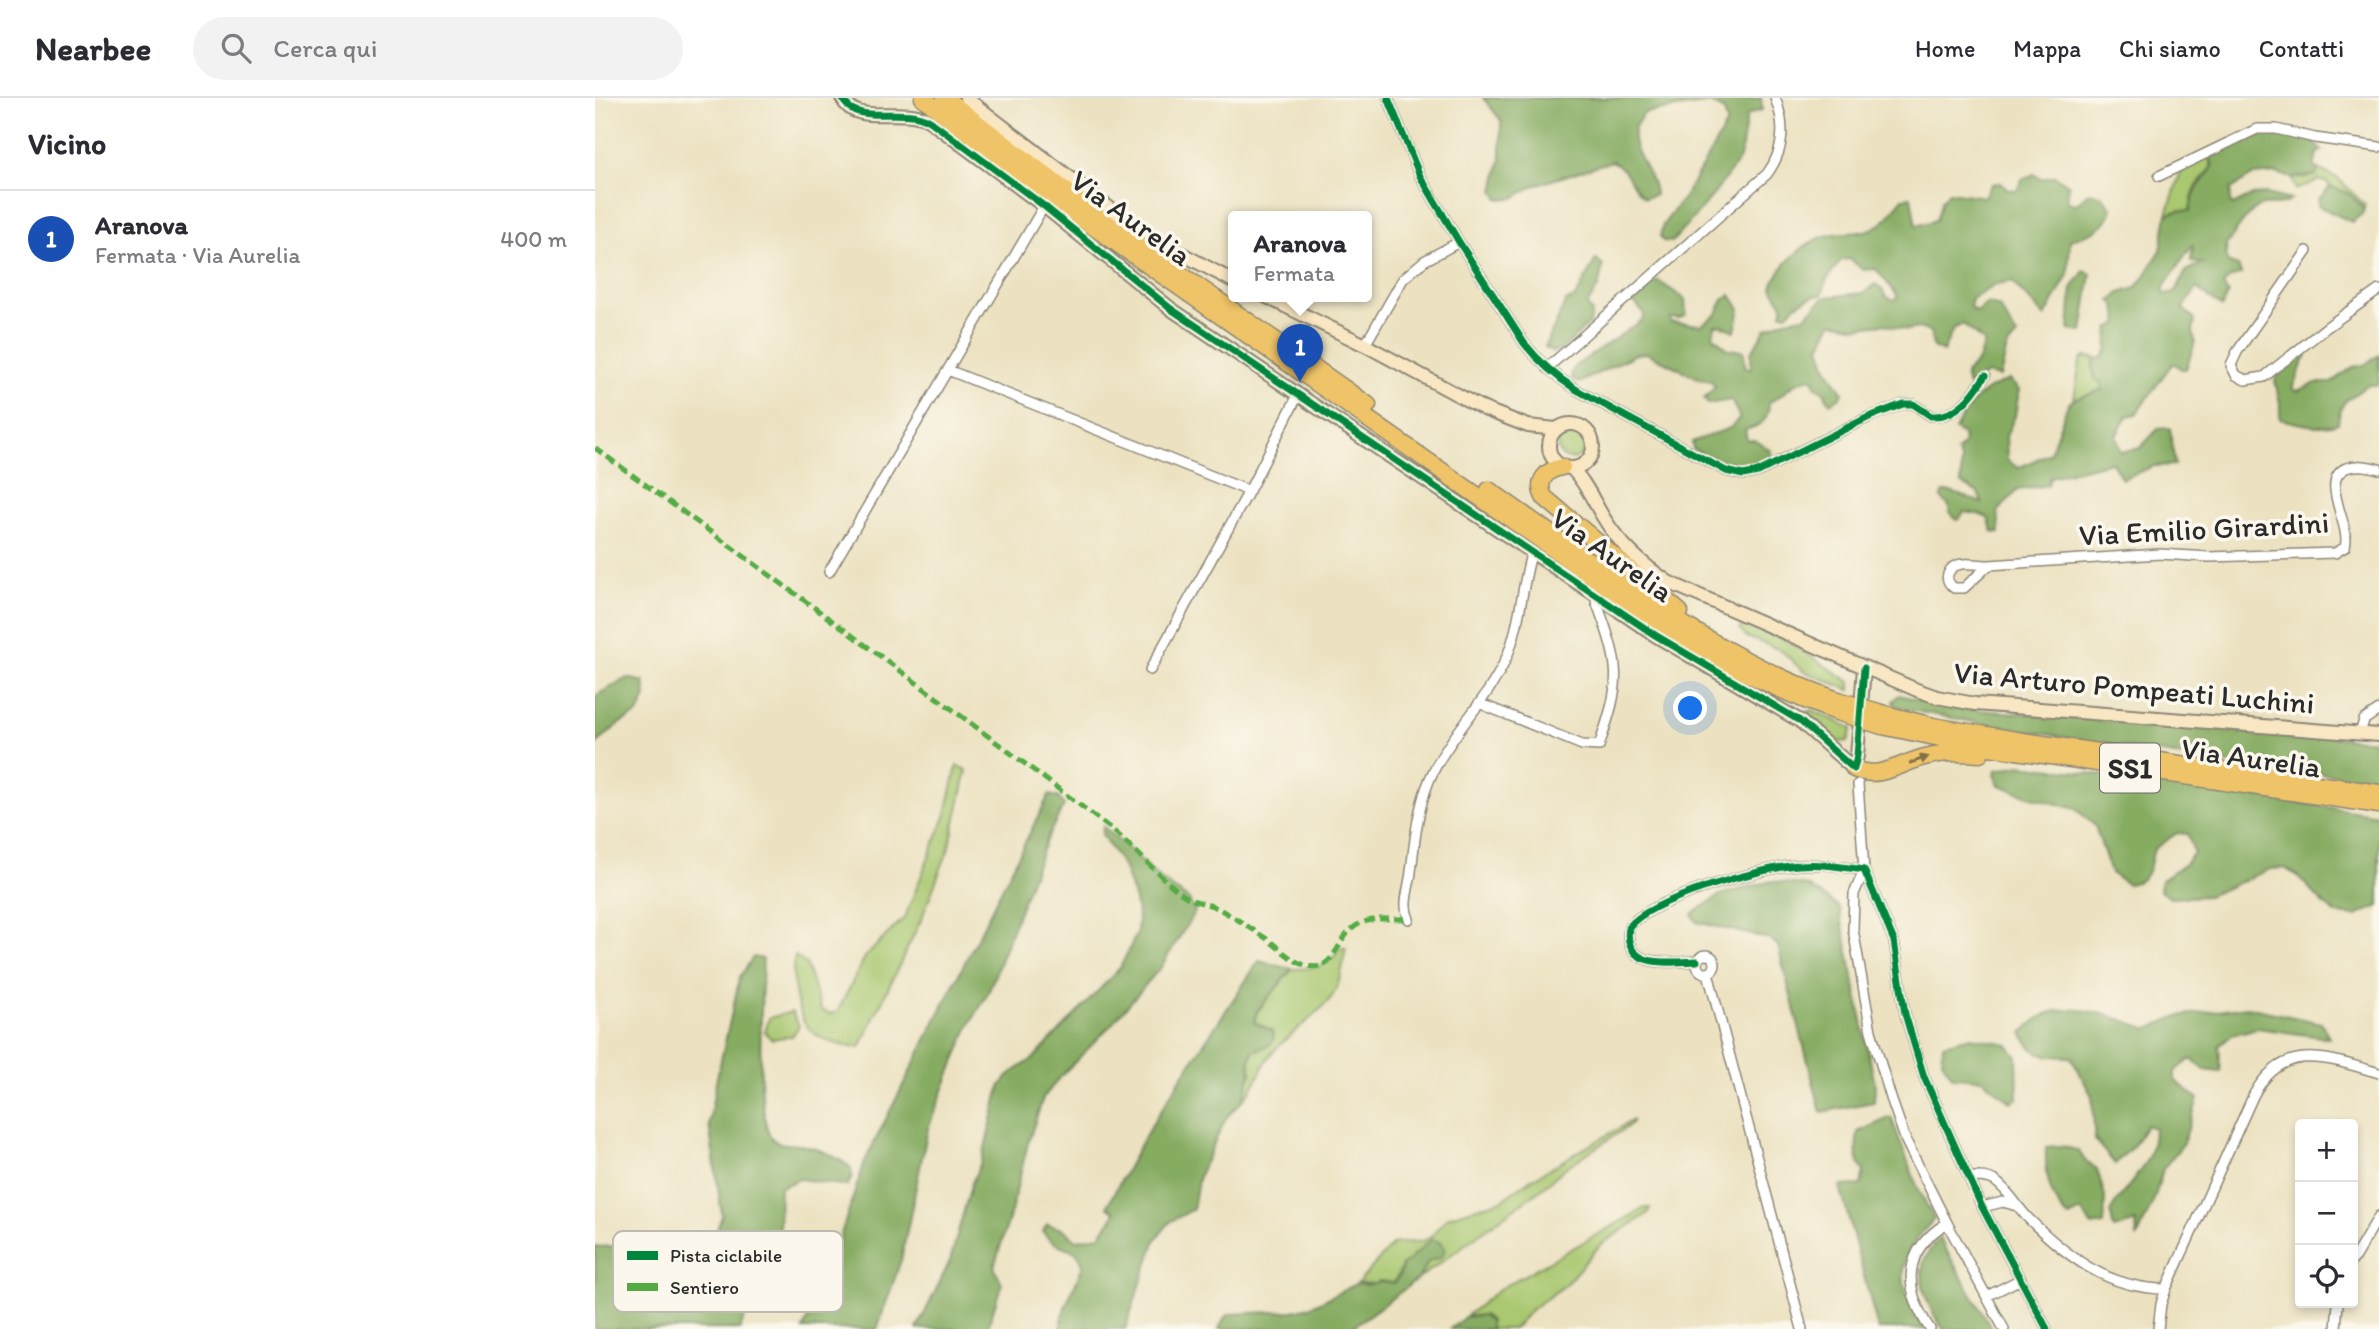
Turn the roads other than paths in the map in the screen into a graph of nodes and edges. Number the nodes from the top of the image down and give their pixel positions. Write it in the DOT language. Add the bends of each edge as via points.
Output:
graph roads {
  1 [pos="842,98"];
  2 [pos="914,98"];
  3 [pos="966,98"];
  4 [pos="1388,98"];
  5 [pos="1775,98"];
  6 [pos="934,101"];
  7 [pos="2379,146"];
  8 [pos="2159,176"];
  9 [pos="1044,206"];
  10 [pos="1459,242"];
  11 [pos="2307,251"];
  12 [pos="1228,278"];
  13 [pos="2379,290"];
  14 [pos="1277,302"];
  15 [pos="1365,345"];
  16 [pos="1547,368"];
  17 [pos="948,370"];
  18 [pos="1985,376"];
  19 [pos="1297,394"];
  20 [pos="1515,422"];
  21 [pos="1556,429"];
  22 [pos="1548,449"];
  23 [pos="1590,458"];
  24 [pos="1566,468"];
  25 [pos="2379,469"];
  26 [pos="1249,491"];
  27 [pos="1601,514"];
  28 [pos="1532,551"];
  29 [pos="1989,565"];
  30 [pos="829,572"];
  31 [pos="1598,596"];
  32 [pos="1864,668"];
  33 [pos="1150,670"];
  34 [pos="1772,674"];
  35 [pos="1481,704"];
  36 [pos="1837,706"];
  37 [pos="2379,710"];
  38 [pos="1883,720"];
  39 [pos="2360,734"];
  40 [pos="2379,735"];
  41 [pos="2142,770"];
  42 [pos="1856,776"];
  43 [pos="2379,793"];
  44 [pos="2379,805"];
  45 [pos="1864,870"];
  46 [pos="1409,919"];
  47 [pos="1697,961"];
  48 [pos="1708,973"];
  49 [pos="2379,1073"];
  50 [pos="1969,1177"];
  51 [pos="2018,1206"];
  52 [pos="1982,1207"];
  53 [pos="2379,1216"];
  54 [pos="1947,1223"];
  55 [pos="2358,1252"];
  56 [pos="2021,1279"];
  57 [pos="2166,1289"];
  58 [pos="1987,1296"];
  59 [pos="2338,1308"];
  60 [pos="1802,1329"];
  61 [pos="1930,1329"];
  62 [pos="2004,1329"];
  63 [pos="2047,1329"];
  64 [pos="2158,1329"];
  65 [pos="2336,1329"];
  1 -- 9 [label="street" via="848,108 859,113 926,118"];
  2 -- 6 [label="highway"];
  3 -- 12 [label="street" via="1116,213"];
  4 -- 10 [label="street" via="1420,176"];
  5 -- 16 [label="street" via="1782,134 1767,174"];
  6 -- 34 [label="highway, Via Aurelia / SS1" via="1679,622"];
  6 -- 36 [label="highway, Via Aurelia / SS1" via="1085,221 1686,640 1778,689"];
  7 -- 8 [label="street" via="2257,129"];
  9 -- 17 [label="street"];
  9 -- 19 [label="street" via="1159,300"];
  10 -- 15 [label="street" via="1403,279"];
  10 -- 16 [label="street" via="1524,342"];
  11 -- 13 [label="street" via="2234,357 2232,369 2241,378 2256,380 2271,373"];
  14 -- 15 [label="street"];
  15 -- 20 [label="street"];
  16 -- 18 [label="street" via="1577,390 1727,471 1743,475 1772,466 1903,404 1915,405 1931,416 1946,414 1970,398"];
  17 -- 26 [label="street"];
  17 -- 30 [label="street"];
  19 -- 26 [label="street"];
  19 -- 28 [label="street"];
  20 -- 21 [label="street"];
  20 -- 22 [label="street" via="1534,433"];
  21 -- 22 [label="street"];
  21 -- 23 [label="street" via="1569,424 1583,427 1592,438"];
  22 -- 24 [label="street" via="1553,460"];
  23 -- 24 [label="street" via="1585,464"];
  23 -- 27 [label="street, Via Arturo Pompeati Luchini" via="1589,476"];
  24 -- 27 [label="street, Via Arturo Pompeati Luchini" via="1582,480"];
  24 -- 34 [label="highway" via="1550,470 1543,478 1544,496 1676,609"];
  25 -- 29 [label="street, Via Emilio Girardini" via="2357,466 2338,474 2335,498 2347,535 2345,547 2335,553 2160,554"];
  26 -- 33 [label="street"];
  27 -- 32 [label="street, Via Arturo Pompeati Luchini" via="1634,557 1668,582"];
  28 -- 31 [label="street"];
  28 -- 35 [label="street" via="1513,639"];
  31 -- 35 [label="street" via="1617,684 1599,746 1582,745"];
  31 -- 42 [label="street" via="1688,656 1800,721"];
  32 -- 39 [label="street, Via Arturo Pompeati Luchini" via="1928,694 1975,704"];
  32 -- 42 [label="street"];
  34 -- 36 [label="highway, Via Aurelia / SS1"];
  35 -- 46 [label="street" via="1436,765 1427,787 1405,902"];
  36 -- 38 [label="highway, Via Aurelia / SS1, bridge"];
  37 -- 39 [label="street" via="2364,720"];
  38 -- 41 [label="highway, Via Aurelia / SS1" via="1969,744"];
  38 -- 43 [label="highway, Via Aurelia / SS1"];
  39 -- 40 [label="street, Via Arturo Pompeati Luchini"];
  42 -- 41 [label="highway, one-way" via="1930,756 1963,753"];
  41 -- 44 [label="highway, Via Aurelia / SS1"];
  42 -- 45 [label="street"];
  45 -- 47 [label="street" via="1802,864 1761,872 1662,905 1629,927 1634,954 1643,960"];
  45 -- 50 [label="street" via="1894,941 1916,1056"];
  45 -- 54 [label="street" via="1854,894 1852,916 1867,1013 1898,1120"];
  47 -- 48 [label="street" via="1699,970"];
  47 -- 48 [label="street" via="1704,955 1712,957 1714,967"];
  48 -- 60 [label="street"];
  49 -- 57 [label="street" via="2310,1057 2285,1062 2267,1075 2254,1094"];
  50 -- 51 [label="street" via="1992,1180"];
  50 -- 52 [label="street"];
  51 -- 52 [label="street" via="2003,1202"];
  51 -- 57 [label="street" via="2091,1270 2130,1286"];
  52 -- 56 [label="street"];
  53 -- 55 [label="street"];
  54 -- 58 [label="street"];
  54 -- 61 [label="street" via="1918,1249 1912,1273 1914,1303"];
  56 -- 58 [label="street"];
  56 -- 63 [label="street"];
  57 -- 64 [label="street"];
  58 -- 62 [label="street"];
  59 -- 65 [label="street"];
}
